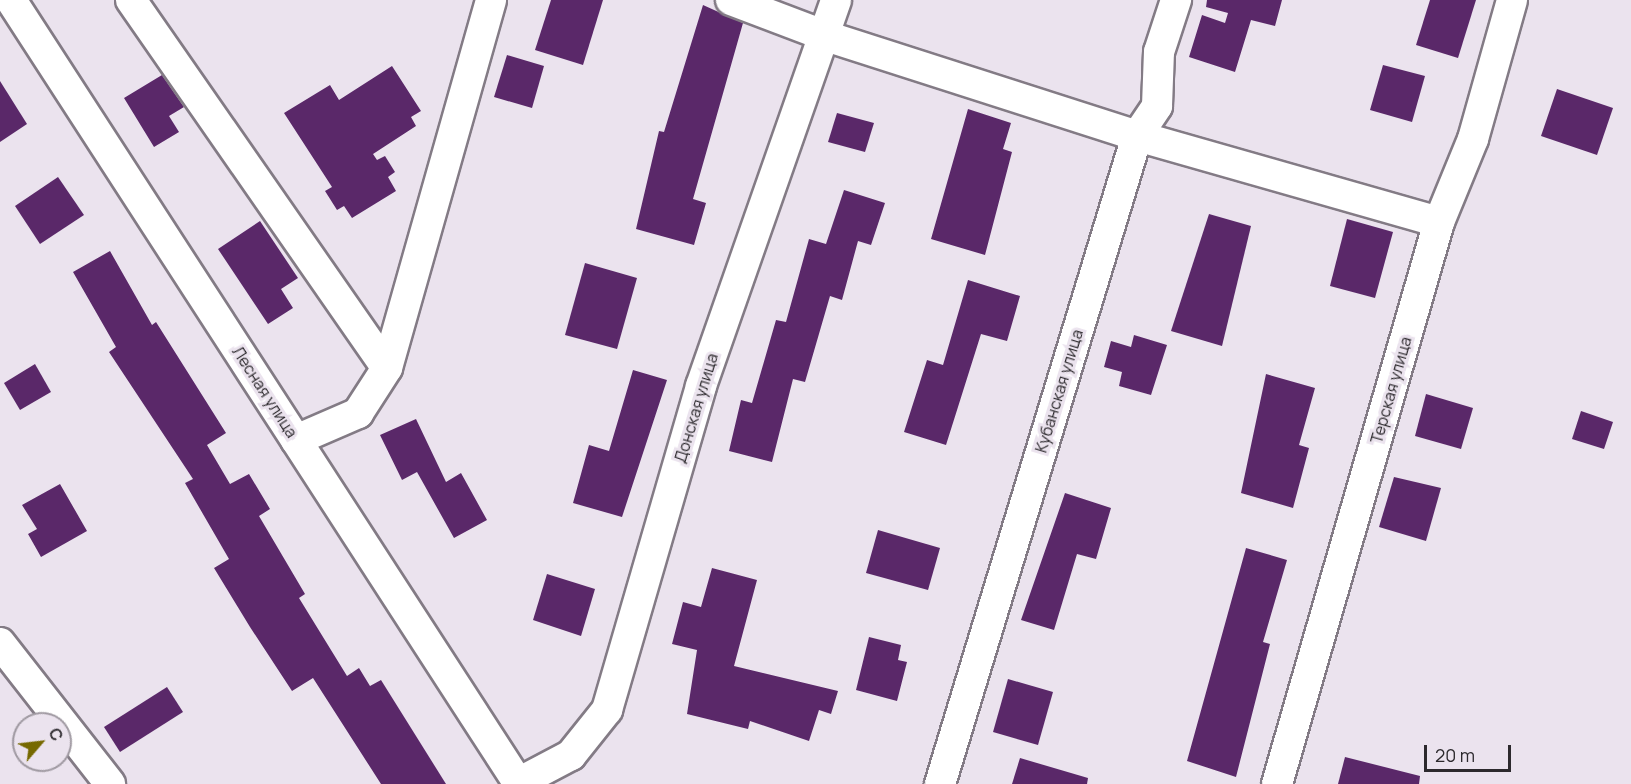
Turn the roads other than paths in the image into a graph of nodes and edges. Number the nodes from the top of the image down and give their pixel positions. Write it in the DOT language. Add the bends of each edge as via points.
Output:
graph roads {
  1 [pos="11,0"];
  2 [pos="131,0"];
  3 [pos="491,0"];
  4 [pos="731,0"];
  5 [pos="836,0"];
  6 [pos="1176,0"];
  7 [pos="1512,0"];
  8 [pos="826,36"];
  9 [pos="1137,136"];
  10 [pos="1439,222"];
  11 [pos="387,368"];
  12 [pos="296,440"];
  13 [pos="0,644"];
  14 [pos="518,783"];
  15 [pos="110,784"];
  16 [pos="940,784"];
  17 [pos="1277,784"];
  1 -- 12 [label="street, Лесная улица"];
  2 -- 11 [label="street"];
  3 -- 11 [label="street"];
  4 -- 8 [label="street"];
  5 -- 8 [label="street, Донская улица"];
  6 -- 9 [label="street, Кубанская улица" via="1160,52 1157,106"];
  7 -- 10 [label="street, Терская улица" via="1473,139"];
  8 -- 9 [label="street"];
  8 -- 14 [label="street, Донская улица" via="701,387 607,710 572,755"];
  9 -- 10 [label="street"];
  9 -- 16 [label="street, Кубанская улица"];
  10 -- 17 [label="street, Терская улица"];
  11 -- 12 [label="street" via="358,413"];
  12 -- 14 [label="street, Лесная улица"];
  13 -- 15 [label="street"];
}
